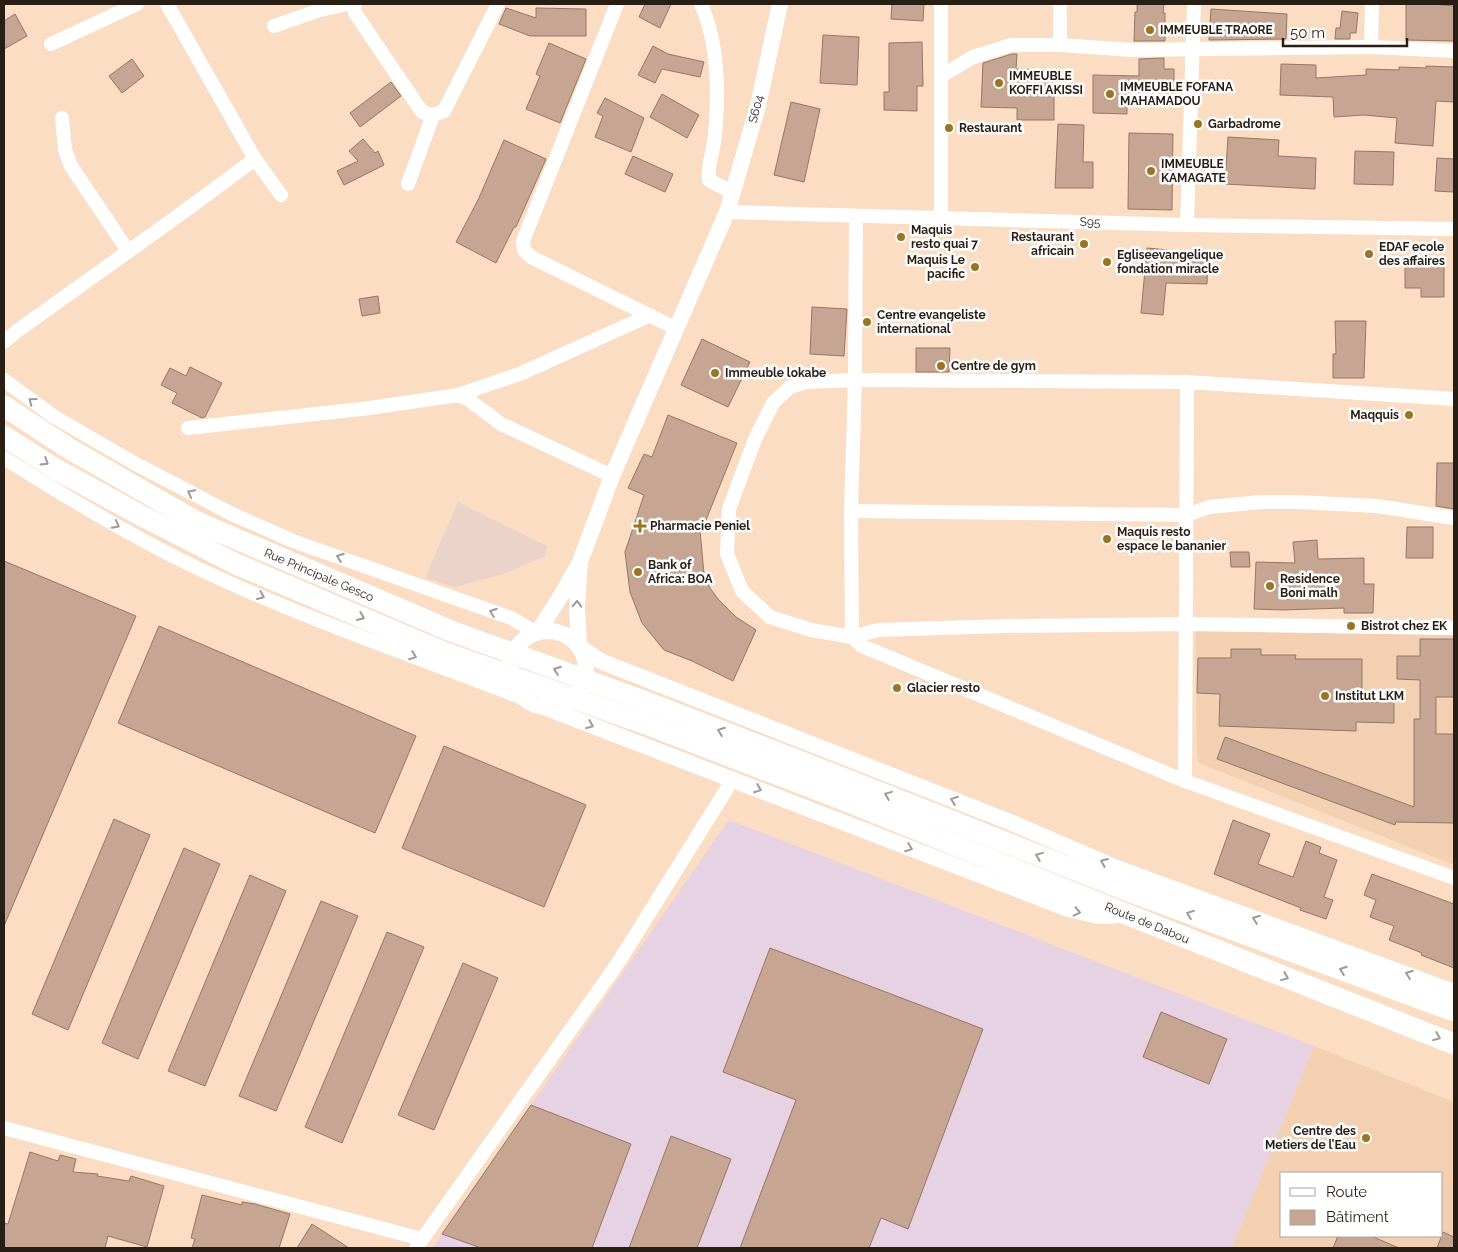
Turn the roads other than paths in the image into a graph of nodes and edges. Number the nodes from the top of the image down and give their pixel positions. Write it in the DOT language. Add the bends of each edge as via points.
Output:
graph roads {
  1 [pos="138,4"];
  2 [pos="167,4"];
  3 [pos="347,4"];
  4 [pos="354,4"];
  5 [pos="498,4"];
  6 [pos="617,4"];
  7 [pos="701,4"];
  8 [pos="780,4"];
  9 [pos="941,4"];
  10 [pos="1060,4"];
  11 [pos="1194,4"];
  12 [pos="1372,4"];
  13 [pos="274,26"];
  14 [pos="51,44"];
  15 [pos="1060,45"];
  16 [pos="1371,46"];
  17 [pos="1193,48"];
  18 [pos="1454,51"];
  19 [pos="941,76"];
  20 [pos="433,115"];
  21 [pos="62,118"];
  22 [pos="255,159"];
  23 [pos="408,184"];
  24 [pos="732,193"];
  25 [pos="281,195"];
  26 [pos="727,212"];
  27 [pos="856,216"];
  28 [pos="941,218"];
  29 [pos="1187,225"];
  30 [pos="1454,229"];
  31 [pos="128,252"];
  32 [pos="650,315"];
  33 [pos="677,328"];
  34 [pos="4,342"];
  35 [pos="4,380"];
  36 [pos="855,380"];
  37 [pos="1187,382"];
  38 [pos="458,395"];
  39 [pos="1454,399"];
  40 [pos="4,406"];
  41 [pos="188,428"];
  42 [pos="4,436"];
  43 [pos="4,458"];
  44 [pos="612,476"];
  45 [pos="851,511"];
  46 [pos="1187,515"];
  47 [pos="1454,518"];
  48 [pos="580,562"];
  49 [pos="1187,624"];
  50 [pos="1454,628"];
  51 [pos="536,633"];
  52 [pos="852,637"];
  53 [pos="579,646"];
  54 [pos="526,699"];
  55 [pos="652,704"];
  56 [pos="544,707"];
  57 [pos="646,724"];
  58 [pos="733,779"];
  59 [pos="1186,781"];
  60 [pos="1454,878"];
  61 [pos="1126,914"];
  62 [pos="1454,992"];
  63 [pos="1454,1011"];
  64 [pos="1454,1044"];
  65 [pos="4,1128"];
  66 [pos="419,1244"];
  1 -- 14 [label="street"];
  2 -- 22 [label="street"];
  3 -- 13 [label="street"];
  4 -- 20 [label="street" via="356,13 422,112"];
  5 -- 20 [label="street" via="444,111"];
  6 -- 32 [label="street" via="523,241 524,250 531,257"];
  7 -- 24 [label="street" via="714,52 717,106 708,174 710,180"];
  8 -- 24 [label="street, S604" via="758,106"];
  9 -- 19 [label="street"];
  10 -- 15 [label="street"];
  11 -- 17 [label="street"];
  12 -- 16 [label="street"];
  15 -- 17 [label="street" via="1132,50"];
  15 -- 19 [label="street" via="1010,45 972,57"];
  16 -- 17 [label="street"];
  16 -- 18 [label="street"];
  17 -- 29 [label="street"];
  19 -- 28 [label="street"];
  20 -- 23 [label="street"];
  21 -- 31 [label="street" via="64,150 71,166"];
  22 -- 25 [label="street"];
  22 -- 31 [label="street"];
  24 -- 26 [label="street, S604"];
  26 -- 27 [label="street, S95"];
  26 -- 33 [label="street, S604"];
  27 -- 28 [label="street, S95"];
  27 -- 36 [label="street"];
  28 -- 29 [label="street, S95"];
  29 -- 30 [label="street, S95"];
  31 -- 34 [label="street"];
  32 -- 33 [label="street"];
  32 -- 38 [label="street" via="522,372"];
  33 -- 44 [label="street, S604"];
  51 -- 35 [label="street, one-way" via="510,618 293,540 230,513 53,416"];
  36 -- 37 [label="street"];
  36 -- 45 [label="street"];
  36 -- 52 [label="street" via="807,382 790,387 773,403 754,439 729,510 727,554 742,591 770,617 811,630"];
  37 -- 39 [label="street"];
  37 -- 46 [label="street"];
  38 -- 41 [label="street"];
  38 -- 44 [label="street" via="501,424"];
  55 -- 40 [label="main road, Rue Principale Gesco, one-way" via="451,631 197,522 68,448"];
  42 -- 57 [label="main road, Rue Principale Gesco, one-way" via="122,506 236,564 443,652"];
  43 -- 54 [label="street, one-way" via="89,511 191,565 290,609"];
  44 -- 48 [label="street, S604"];
  45 -- 46 [label="street"];
  45 -- 52 [label="street"];
  46 -- 47 [label="street" via="1209,507 1297,502 1378,506"];
  46 -- 49 [label="street"];
  48 -- 51 [label="street"];
  53 -- 48 [label="street, one-way"];
  49 -- 50 [label="street"];
  49 -- 52 [label="street" via="878,630"];
  49 -- 59 [label="street"];
  51 -- 53 [label="street" via="560,633"];
  51 -- 54 [label="street" via="526,638 512,657 512,680"];
  52 -- 59 [label="street" via="862,646"];
  53 -- 56 [label="street" via="586,670 578,693 568,702"];
  62 -- 53 [label="street, one-way" via="1117,868 1010,822 600,661"];
  54 -- 56 [label="street"];
  63 -- 55 [label="main road, Route de Dabou, one-way" via="1131,892"];
  56 -- 58 [label="street, one-way"];
  57 -- 61 [label="main road, Route de Dabou"];
  58 -- 61 [label="street, one-way" via="1068,909 1098,916"];
  58 -- 66 [label="street" via="618,963"];
  59 -- 60 [label="street"];
  61 -- 64 [label="main road, Route de Dabou, one-way"];
  65 -- 66 [label="street"];
}
